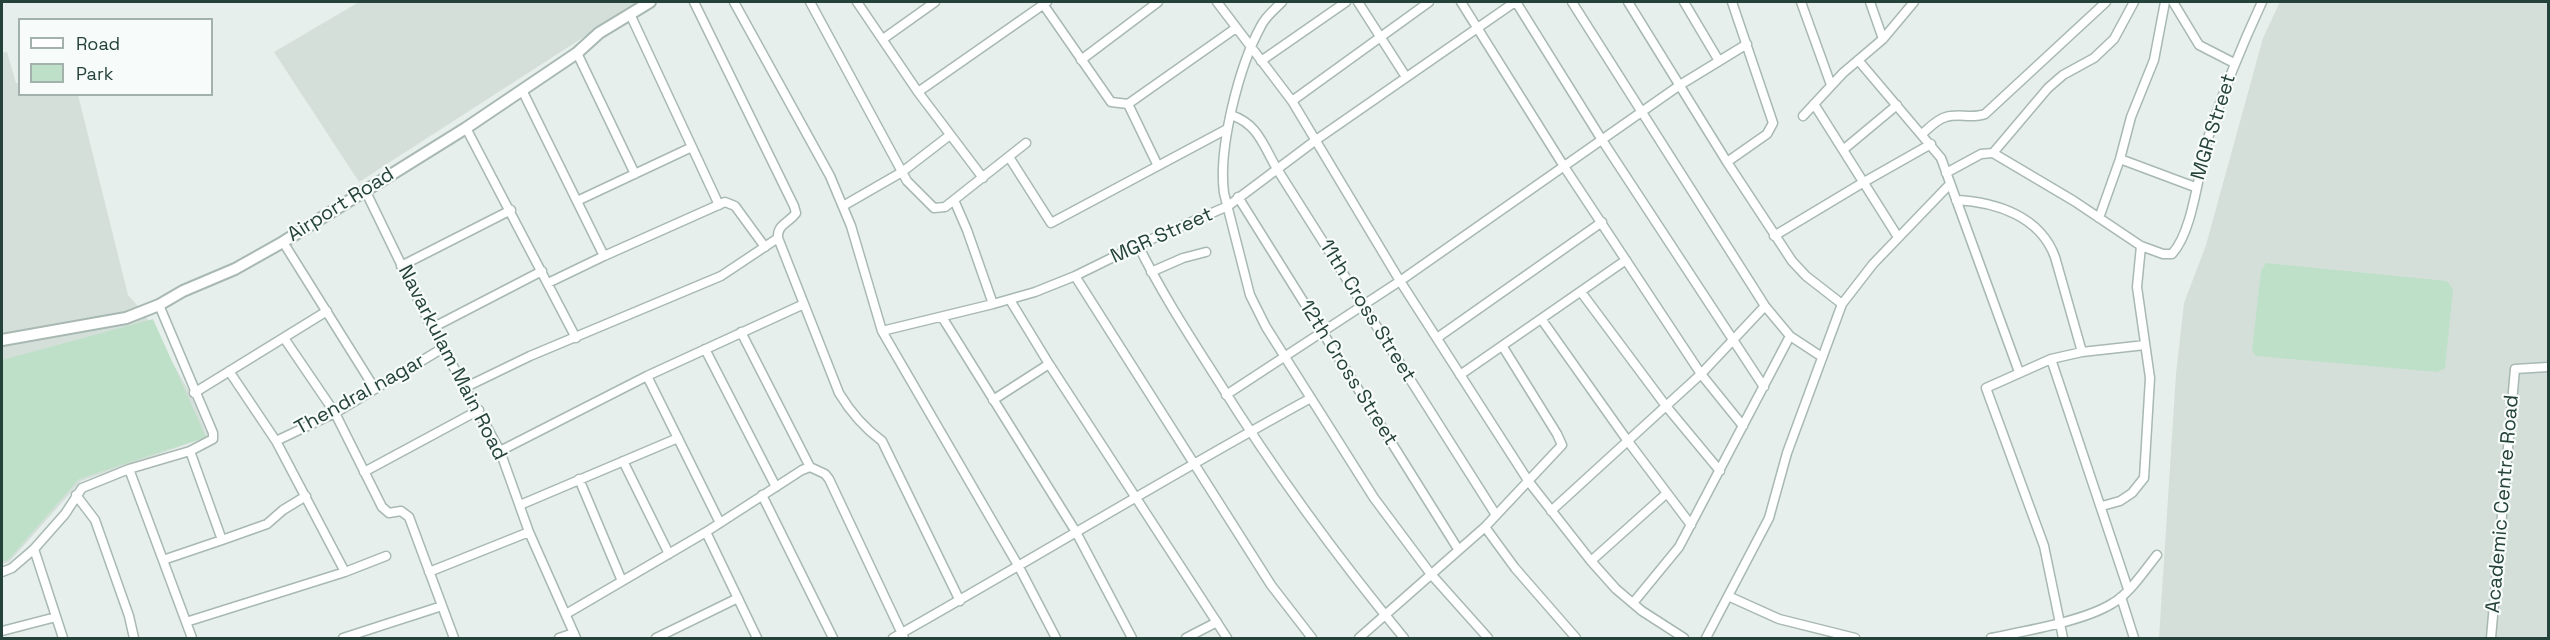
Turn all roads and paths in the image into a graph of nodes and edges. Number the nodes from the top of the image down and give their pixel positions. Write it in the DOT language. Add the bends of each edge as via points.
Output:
graph roads {
  1 [pos="650,2"];
  2 [pos="694,2"];
  3 [pos="735,2"];
  4 [pos="810,2"];
  5 [pos="857,2"];
  6 [pos="935,2"];
  7 [pos="1158,2"];
  8 [pos="1217,2"];
  9 [pos="1282,2"];
  10 [pos="1346,2"];
  11 [pos="1358,2"];
  12 [pos="1429,2"];
  13 [pos="1461,2"];
  14 [pos="1516,2"];
  15 [pos="1572,2"];
  16 [pos="1628,2"];
  17 [pos="1684,2"];
  18 [pos="1732,2"];
  19 [pos="1801,2"];
  20 [pos="1870,2"];
  21 [pos="1914,2"];
  22 [pos="2106,2"];
  23 [pos="2134,2"];
  24 [pos="2165,2"];
  25 [pos="2173,2"];
  26 [pos="2262,2"];
  27 [pos="1045,3"];
  28 [pos="630,14"];
  29 [pos="1477,27"];
  30 [pos="1236,28"];
  31 [pos="1380,37"];
  32 [pos="883,39"];
  33 [pos="1883,39"];
  34 [pos="1747,44"];
  35 [pos="1251,48"];
  36 [pos="577,53"];
  37 [pos="1081,60"];
  38 [pos="1858,60"];
  39 [pos="1261,61"];
  40 [pos="1719,61"];
  41 [pos="2234,63"];
  42 [pos="1406,77"];
  43 [pos="1680,85"];
  44 [pos="1831,85"];
  45 [pos="522,90"];
  46 [pos="918,92"];
  47 [pos="1292,101"];
  48 [pos="1128,104"];
  49 [pos="1814,104"];
  50 [pos="1897,105"];
  51 [pos="1642,112"];
  52 [pos="1231,115"];
  53 [pos="1803,116"];
  54 [pos="466,128"];
  55 [pos="1227,129"];
  56 [pos="1922,134"];
  57 [pos="950,135"];
  58 [pos="1316,140"];
  59 [pos="1602,140"];
  60 [pos="1026,143"];
  61 [pos="1931,144"];
  62 [pos="692,147"];
  63 [pos="1843,150"];
  64 [pos="1993,153"];
  65 [pos="1009,157"];
  66 [pos="2120,159"];
  67 [pos="1727,162"];
  68 [pos="1157,164"];
  69 [pos="1565,168"];
  70 [pos="1276,169"];
  71 [pos="902,172"];
  72 [pos="1946,173"];
  73 [pos="635,174"];
  74 [pos="983,178"];
  75 [pos="1864,182"];
  76 [pos="1950,184"];
  77 [pos="2195,186"];
  78 [pos="365,190"];
  79 [pos="1238,197"];
  80 [pos="954,200"];
  81 [pos="1956,200"];
  82 [pos="577,201"];
  83 [pos="719,205"];
  84 [pos="843,206"];
  85 [pos="1228,206"];
  86 [pos="511,210"];
  87 [pos="2099,218"];
  88 [pos="1602,222"];
  89 [pos="1774,236"];
  90 [pos="1899,237"];
  91 [pos="778,238"];
  92 [pos="283,242"];
  93 [pos="1138,245"];
  94 [pos="2140,246"];
  95 [pos="765,247"];
  96 [pos="1206,252"];
  97 [pos="604,256"];
  98 [pos="1626,260"];
  99 [pos="401,266"];
  100 [pos="542,271"];
  101 [pos="1151,272"];
  102 [pos="1075,276"];
  103 [pos="1400,281"];
  104 [pos="548,283"];
  105 [pos="1581,292"];
  106 [pos="1010,300"];
  107 [pos="804,303"];
  108 [pos="993,304"];
  109 [pos="1842,304"];
  110 [pos="159,305"];
  111 [pos="1364,305"];
  112 [pos="1765,306"];
  113 [pos="327,311"];
  114 [pos="942,317"];
  115 [pos="1542,320"];
  116 [pos="432,328"];
  117 [pos="882,331"];
  118 [pos="1323,331"];
  119 [pos="741,332"];
  120 [pos="1790,336"];
  121 [pos="284,338"];
  122 [pos="576,338"];
  123 [pos="1437,338"];
  124 [pos="1732,339"];
  125 [pos="2,340"];
  126 [pos="2145,345"];
  127 [pos="1503,347"];
  128 [pos="443,348"];
  129 [pos="705,349"];
  130 [pos="2082,352"];
  131 [pos="1284,357"];
  132 [pos="1822,357"];
  133 [pos="2050,359"];
  134 [pos="1049,364"];
  135 [pos="2548,367"];
  136 [pos="229,371"];
  137 [pos="2019,372"];
  138 [pos="1701,374"];
  139 [pos="1460,375"];
  140 [pos="647,376"];
  141 [pos="466,387"];
  142 [pos="1764,387"];
  143 [pos="375,389"];
  144 [pos="194,393"];
  145 [pos="1226,395"];
  146 [pos="1311,398"];
  147 [pos="993,400"];
  148 [pos="1666,406"];
  149 [pos="479,410"];
  150 [pos="335,413"];
  151 [pos="1743,426"];
  152 [pos="1250,431"];
  153 [pos="678,438"];
  154 [pos="1627,440"];
  155 [pos="276,441"];
  156 [pos="190,451"];
  157 [pos="500,452"];
  158 [pos="623,461"];
  159 [pos="1194,462"];
  160 [pos="810,467"];
  161 [pos="129,469"];
  162 [pos="1720,471"];
  163 [pos="364,472"];
  164 [pos="579,479"];
  165 [pos="1529,482"];
  166 [pos="776,487"];
  167 [pos="1667,493"];
  168 [pos="75,495"];
  169 [pos="762,495"];
  170 [pos="306,496"];
  171 [pos="1137,496"];
  172 [pos="519,505"];
  173 [pos="2102,506"];
  174 [pos="1551,511"];
  175 [pos="1496,515"];
  176 [pos="720,523"];
  177 [pos="1691,525"];
  178 [pos="1485,527"];
  179 [pos="529,532"];
  180 [pos="706,532"];
  181 [pos="1076,532"];
  182 [pos="222,540"];
  183 [pos="34,549"];
  184 [pos="1458,549"];
  185 [pos="669,554"];
  186 [pos="2157,555"];
  187 [pos="386,556"];
  188 [pos="163,560"];
  189 [pos="1591,561"];
  190 [pos="1019,567"];
  191 [pos="2,572"];
  192 [pos="345,572"];
  193 [pos="429,572"];
  194 [pos="1430,573"];
  195 [pos="622,581"];
  196 [pos="2128,588"];
  197 [pos="1728,596"];
  198 [pos="2121,597"];
  199 [pos="738,598"];
  200 [pos="960,601"];
  201 [pos="1633,603"];
  202 [pos="442,606"];
  203 [pos="566,614"];
  204 [pos="1385,616"];
  205 [pos="56,617"];
  206 [pos="186,622"];
  207 [pos="1217,622"];
  208 [pos="2060,622"];
  209 [pos="2,631"];
  210 [pos="575,636"];
  211 [pos="903,636"];
  212 [pos="1679,637"];
  213 [pos="63,639"];
  214 [pos="134,639"];
  215 [pos="192,639"];
  216 [pos="343,639"];
  217 [pos="454,639"];
  218 [pos="559,639"];
  219 [pos="656,639"];
  220 [pos="757,639"];
  221 [pos="833,639"];
  222 [pos="893,639"];
  223 [pos="1056,639"];
  224 [pos="1132,639"];
  225 [pos="1186,639"];
  226 [pos="1227,639"];
  227 [pos="1312,639"];
  228 [pos="1359,639"];
  229 [pos="1404,639"];
  230 [pos="1488,639"];
  231 [pos="1576,639"];
  232 [pos="1706,639"];
  233 [pos="1856,639"];
  234 [pos="1991,639"];
  235 [pos="2063,639"];
  236 [pos="2134,639"];
  237 [pos="2491,639"];
  1 -- 28 [label="street, Airport Road"];
  2 -- 91 [label="street" via="794,206 796,213 781,225"];
  3 -- 84 [label="street"];
  4 -- 71 [label="street"];
  5 -- 32 [label="street"];
  6 -- 32 [label="street"];
  7 -- 37 [label="street"];
  8 -- 30 [label="street"];
  9 -- 35 [label="street, MGR Street" via="1262,24"];
  10 -- 39 [label="street"];
  11 -- 31 [label="street"];
  12 -- 31 [label="street"];
  13 -- 29 [label="street"];
  14 -- 29 [label="street"];
  14 -- 59 [label="street"];
  15 -- 51 [label="street"];
  16 -- 43 [label="street"];
  17 -- 40 [label="street"];
  18 -- 34 [label="street"];
  19 -- 44 [label="street"];
  20 -- 33 [label="street"];
  21 -- 33 [label="street"];
  22 -- 56 [label="street" via="1985,114 1974,118 1949,116"];
  23 -- 64 [label="street" via="2114,39 2094,58 2048,88"];
  24 -- 66 [label="street" via="2154,60 2131,117"];
  25 -- 41 [label="street" via="2199,45"];
  26 -- 41 [label="street, MGR Street"];
  27 -- 37 [label="street"];
  27 -- 46 [label="street"];
  28 -- 36 [label="street, Airport Road" via="599,33"];
  28 -- 62 [label="street"];
  29 -- 42 [label="street"];
  29 -- 69 [label="street"];
  30 -- 35 [label="street"];
  30 -- 48 [label="street"];
  31 -- 42 [label="street"];
  31 -- 47 [label="street"];
  32 -- 46 [label="street"];
  33 -- 38 [label="street"];
  34 -- 40 [label="street"];
  34 -- 67 [label="street" via="1773,123 1767,134"];
  35 -- 39 [label="street"];
  35 -- 52 [label="street, MGR Street"];
  36 -- 45 [label="street, Airport Road"];
  36 -- 73 [label="street"];
  37 -- 48 [label="street" via="1111,102"];
  38 -- 44 [label="street"];
  38 -- 50 [label="street"];
  39 -- 47 [label="street"];
  40 -- 43 [label="street"];
  41 -- 77 [label="street, MGR Street"];
  42 -- 58 [label="street"];
  43 -- 51 [label="street"];
  43 -- 67 [label="street"];
  44 -- 49 [label="street"];
  45 -- 54 [label="street, Airport Road"];
  45 -- 82 [label="street"];
  46 -- 57 [label="street"];
  47 -- 58 [label="street"];
  48 -- 68 [label="street"];
  49 -- 53 [label="street"];
  49 -- 63 [label="street"];
  50 -- 56 [label="street"];
  50 -- 63 [label="street"];
  51 -- 59 [label="street"];
  51 -- 112 [label="street"];
  52 -- 55 [label="street, MGR Street"];
  52 -- 70 [label="street, 11th Cross Street" via="1252,126"];
  54 -- 78 [label="street, Airport Road"];
  54 -- 86 [label="street"];
  55 -- 68 [label="street"];
  55 -- 85 [label="street, MGR Street" via="1222,175"];
  56 -- 61 [label="street"];
  57 -- 71 [label="street"];
  57 -- 74 [label="street"];
  58 -- 70 [label="street"];
  58 -- 103 [label="street"];
  59 -- 69 [label="street"];
  59 -- 124 [label="street"];
  60 -- 65 [label="street"];
  61 -- 72 [label="street"];
  61 -- 75 [label="street"];
  62 -- 73 [label="street"];
  62 -- 83 [label="street"];
  63 -- 75 [label="street"];
  64 -- 72 [label="street" via="1981,154"];
  64 -- 87 [label="street"];
  65 -- 68 [label="street" via="1051,223"];
  65 -- 74 [label="street"];
  66 -- 77 [label="street"];
  66 -- 87 [label="street"];
  67 -- 89 [label="street"];
  69 -- 88 [label="street"];
  69 -- 103 [label="street"];
  70 -- 79 [label="street"];
  70 -- 111 [label="street, 11th Cross Street"];
  71 -- 80 [label="street" via="934,208 945,207"];
  71 -- 84 [label="street"];
  72 -- 76 [label="street"];
  73 -- 82 [label="street"];
  74 -- 80 [label="street"];
  75 -- 89 [label="street"];
  75 -- 90 [label="street"];
  76 -- 81 [label="street"];
  76 -- 90 [label="street"];
  77 -- 94 [label="street, MGR Street" via="2184,236 2172,254"];
  78 -- 92 [label="street, Airport Road"];
  78 -- 99 [label="street, Navarkulam Main Road"];
  79 -- 85 [label="street"];
  79 -- 118 [label="street, 12th Cross Street"];
  80 -- 108 [label="street"];
  81 -- 130 [label="street" via="2003,207 2030,223 2050,244"];
  81 -- 137 [label="street"];
  82 -- 97 [label="street"];
  83 -- 95 [label="street" via="725,202 735,206"];
  83 -- 97 [label="street"];
  84 -- 117 [label="street"];
  85 -- 93 [label="street, MGR Street"];
  85 -- 131 [label="street" via="1250,295"];
  86 -- 99 [label="street"];
  86 -- 100 [label="street"];
  87 -- 94 [label="street"];
  88 -- 98 [label="street"];
  88 -- 123 [label="street"];
  89 -- 109 [label="street" via="1806,276"];
  90 -- 109 [label="street" via="1855,284"];
  91 -- 95 [label="street"];
  91 -- 107 [label="street"];
  92 -- 110 [label="street, Airport Road"];
  92 -- 113 [label="street"];
  93 -- 101 [label="street"];
  93 -- 102 [label="street, MGR Street"];
  94 -- 126 [label="street" via="2136,277"];
  95 -- 122 [label="street" via="721,276"];
  96 -- 101 [label="street"];
  97 -- 104 [label="street"];
  98 -- 105 [label="street"];
  98 -- 138 [label="street"];
  99 -- 116 [label="street, Navarkulam Main Road"];
  100 -- 104 [label="street"];
  100 -- 116 [label="street"];
  101 -- 145 [label="street"];
  102 -- 106 [label="street, MGR Street"];
  102 -- 159 [label="street"];
  103 -- 111 [label="street"];
  103 -- 123 [label="street"];
  104 -- 122 [label="street"];
  105 -- 115 [label="street"];
  105 -- 148 [label="street"];
  106 -- 108 [label="street, MGR Street"];
  106 -- 134 [label="street"];
  107 -- 119 [label="street"];
  107 -- 200 [label="street" via="838,393 851,413 882,441"];
  108 -- 114 [label="street, MGR Street"];
  109 -- 132 [label="street"];
  110 -- 125 [label="street, Airport Road" via="126,318"];
  110 -- 144 [label="street"];
  111 -- 118 [label="street"];
  111 -- 175 [label="street, 11th Cross Street"];
  112 -- 120 [label="street"];
  112 -- 124 [label="street"];
  113 -- 121 [label="street"];
  113 -- 143 [label="street"];
  114 -- 117 [label="street, MGR Street"];
  114 -- 147 [label="street"];
  115 -- 127 [label="street"];
  115 -- 154 [label="street"];
  116 -- 128 [label="street, Navarkulam Main Road"];
  117 -- 190 [label="street"];
  118 -- 131 [label="street"];
  118 -- 184 [label="street, 12th Cross Street"];
  119 -- 129 [label="street"];
  119 -- 160 [label="street"];
  120 -- 132 [label="street"];
  120 -- 142 [label="street"];
  121 -- 136 [label="street"];
  121 -- 150 [label="street"];
  122 -- 141 [label="street"];
  123 -- 139 [label="street"];
  124 -- 138 [label="street"];
  124 -- 142 [label="street"];
  126 -- 130 [label="street"];
  126 -- 173 [label="street" via="2150,378 2144,478 2120,501"];
  127 -- 139 [label="street"];
  127 -- 165 [label="street" via="1562,445"];
  128 -- 141 [label="street, Navarkulam Main Road"];
  128 -- 143 [label="street, Thendral nagar"];
  129 -- 140 [label="street"];
  129 -- 166 [label="street"];
  130 -- 133 [label="street"];
  131 -- 145 [label="street"];
  131 -- 146 [label="street"];
  132 -- 197 [label="street" via="1787,453 1769,518"];
  133 -- 137 [label="street"];
  133 -- 173 [label="street"];
  134 -- 147 [label="street"];
  134 -- 171 [label="street"];
  135 -- 237 [label="street, Academic Centre Road" via="2515,369"];
  136 -- 144 [label="street"];
  136 -- 155 [label="street"];
  137 -- 208 [label="street" via="1986,388 2044,546"];
  138 -- 148 [label="street"];
  138 -- 151 [label="street"];
  139 -- 165 [label="street"];
  140 -- 153 [label="street"];
  140 -- 157 [label="street"];
  141 -- 149 [label="street, Navarkulam Main Road"];
  142 -- 151 [label="street"];
  143 -- 150 [label="street, Thendral nagar"];
  144 -- 156 [label="street" via="213,439"];
  145 -- 152 [label="street"];
  146 -- 152 [label="street"];
  146 -- 194 [label="street" via="1374,498"];
  147 -- 181 [label="street"];
  148 -- 154 [label="street"];
  148 -- 162 [label="street"];
  149 -- 157 [label="street, Navarkulam Main Road"];
  149 -- 163 [label="street"];
  150 -- 155 [label="street, Thendral nagar"];
  150 -- 163 [label="street"];
  151 -- 162 [label="street"];
  152 -- 159 [label="street"];
  152 -- 204 [label="street" via="1325,539"];
  153 -- 158 [label="street"];
  153 -- 176 [label="street"];
  154 -- 167 [label="street"];
  154 -- 174 [label="street"];
  155 -- 170 [label="street"];
  156 -- 161 [label="street"];
  156 -- 182 [label="street"];
  157 -- 172 [label="street, Navarkulam Main Road"];
  158 -- 164 [label="street"];
  158 -- 185 [label="street"];
  159 -- 171 [label="street"];
  159 -- 227 [label="street" via="1271,585"];
  160 -- 166 [label="street"];
  160 -- 211 [label="street" via="825,474"];
  161 -- 168 [label="street" via="82,488"];
  161 -- 188 [label="street"];
  162 -- 177 [label="street"];
  163 -- 193 [label="street" via="382,507 390,513 402,511 409,517"];
  164 -- 172 [label="street"];
  164 -- 195 [label="street"];
  165 -- 174 [label="street"];
  165 -- 175 [label="street"];
  166 -- 169 [label="street"];
  167 -- 177 [label="street"];
  167 -- 189 [label="street"];
  168 -- 183 [label="street" via="65,514"];
  168 -- 214 [label="street" via="95,520"];
  169 -- 176 [label="street"];
  169 -- 221 [label="street"];
  170 -- 182 [label="street" via="267,524"];
  170 -- 192 [label="street"];
  171 -- 181 [label="street"];
  171 -- 207 [label="street"];
  172 -- 179 [label="street, Navarkulam Main Road"];
  173 -- 196 [label="street"];
  174 -- 189 [label="street"];
  175 -- 178 [label="street"];
  176 -- 180 [label="street"];
  177 -- 201 [label="street" via="1679,548"];
  178 -- 184 [label="street"];
  178 -- 231 [label="street"];
  179 -- 193 [label="street"];
  179 -- 203 [label="street, Navarkulam Main Road"];
  180 -- 185 [label="street"];
  180 -- 199 [label="street"];
  181 -- 190 [label="street"];
  181 -- 224 [label="street"];
  182 -- 188 [label="street"];
  183 -- 191 [label="street"];
  183 -- 205 [label="street"];
  184 -- 194 [label="street"];
  185 -- 195 [label="street"];
  186 -- 196 [label="street"];
  187 -- 192 [label="street"];
  188 -- 206 [label="street"];
  189 -- 201 [label="street"];
  190 -- 200 [label="street"];
  190 -- 223 [label="street"];
  192 -- 206 [label="street"];
  193 -- 202 [label="street"];
  194 -- 204 [label="street"];
  194 -- 230 [label="street"];
  195 -- 203 [label="street"];
  196 -- 198 [label="street"];
  197 -- 232 [label="street"];
  197 -- 233 [label="street" via="1779,619"];
  198 -- 208 [label="street" via="2103,608"];
  198 -- 236 [label="street"];
  199 -- 219 [label="street"];
  199 -- 220 [label="street"];
  200 -- 211 [label="street"];
  201 -- 212 [label="street"];
  202 -- 216 [label="street"];
  202 -- 217 [label="street"];
  203 -- 210 [label="street, Navarkulam Main Road"];
  204 -- 228 [label="street"];
  204 -- 229 [label="street"];
  205 -- 209 [label="street"];
  205 -- 213 [label="street"];
  206 -- 215 [label="street"];
  207 -- 225 [label="street"];
  207 -- 226 [label="street"];
  208 -- 234 [label="street"];
  208 -- 235 [label="street"];
  210 -- 218 [label="street"];
  211 -- 222 [label="street"];
}
